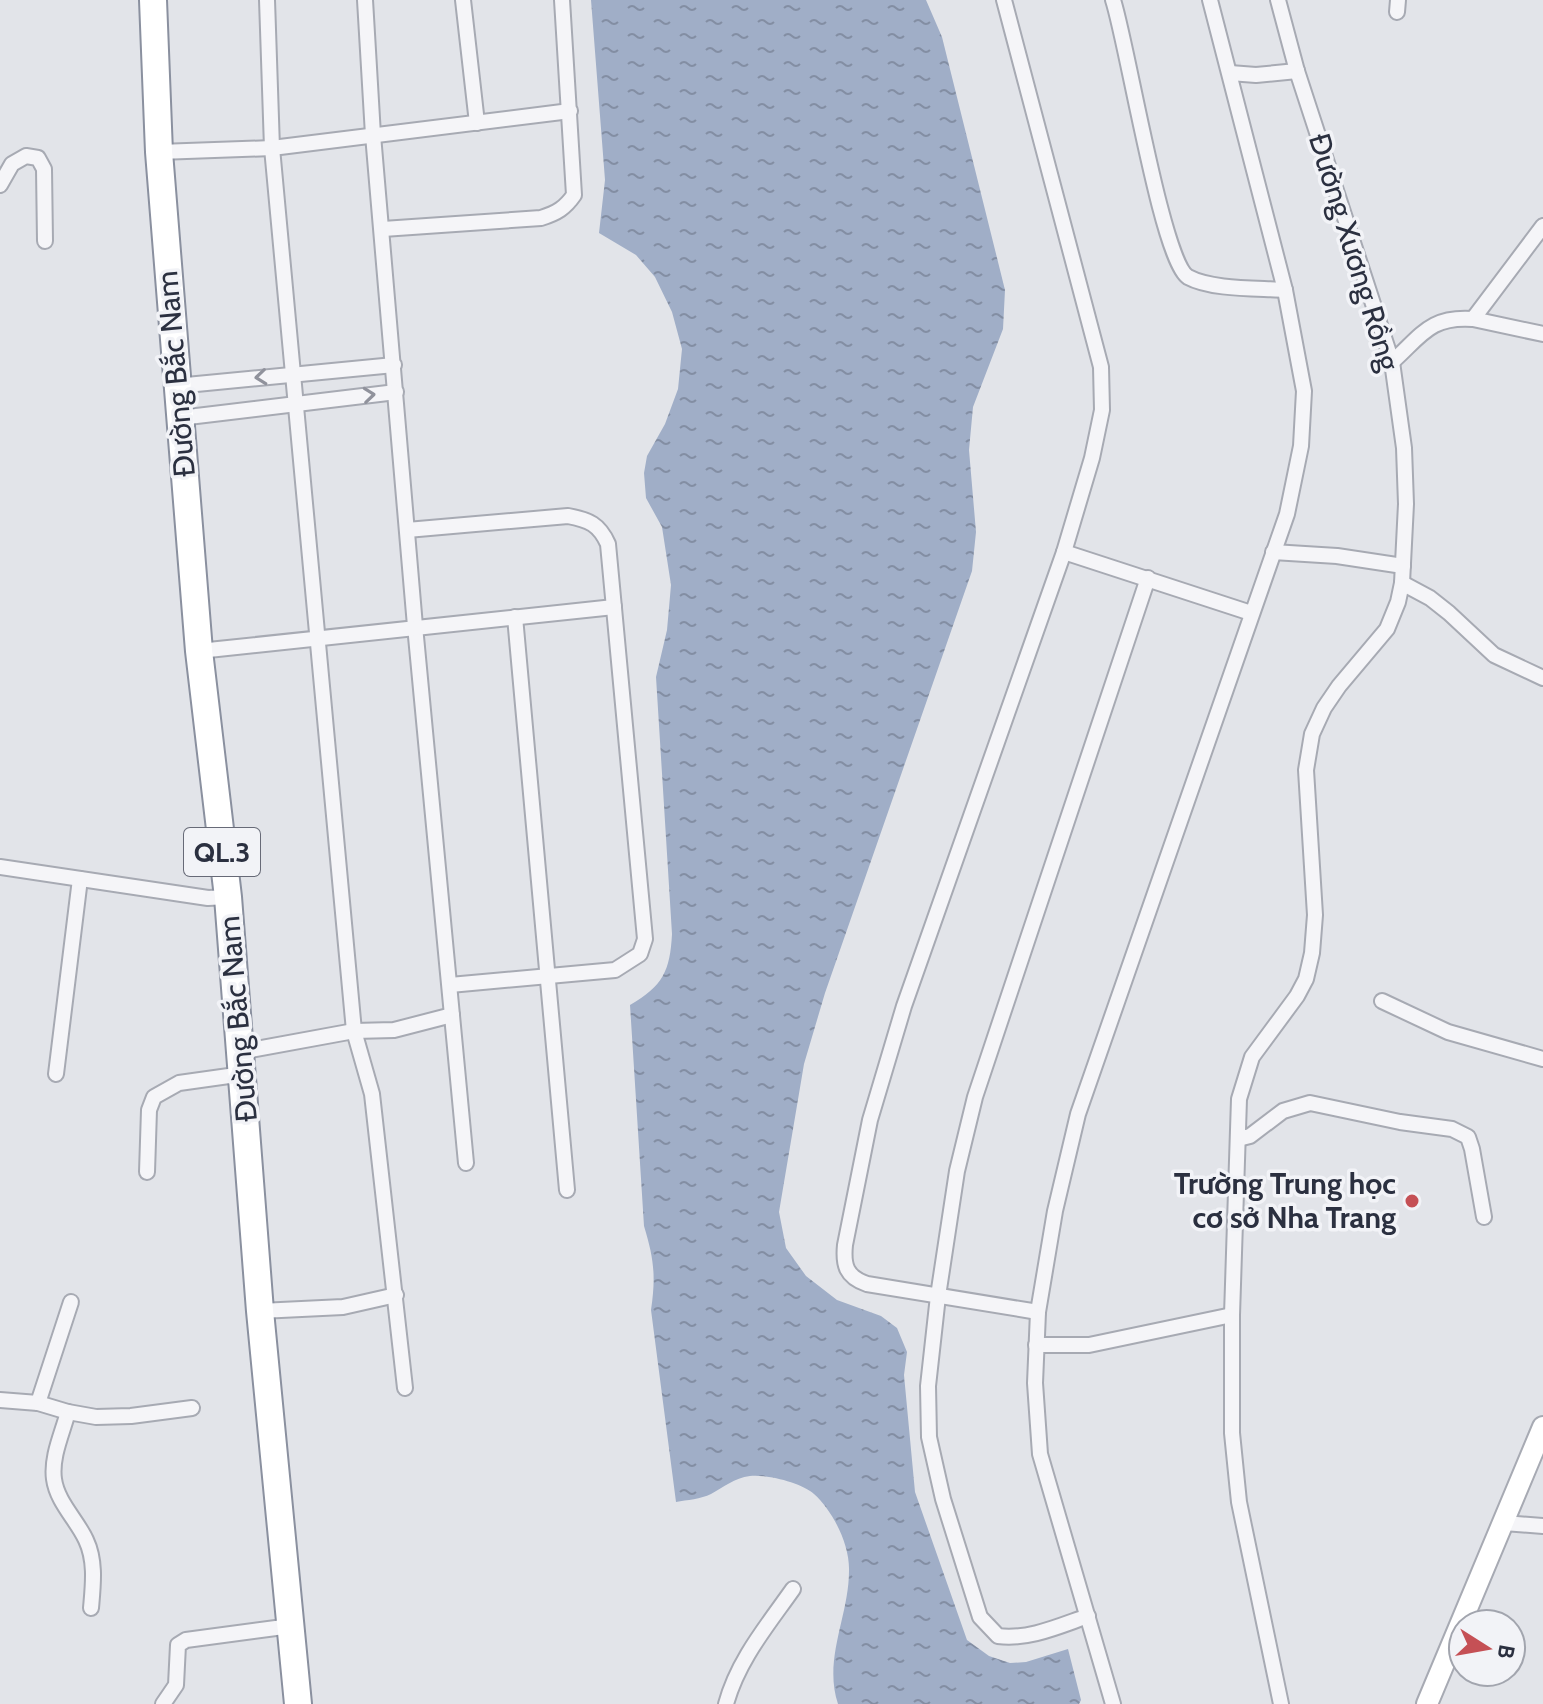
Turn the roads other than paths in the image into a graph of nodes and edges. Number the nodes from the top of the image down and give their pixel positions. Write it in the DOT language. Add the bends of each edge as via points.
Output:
graph roads {
  1 [pos="153,0"];
  2 [pos="267,0"];
  3 [pos="365,0"];
  4 [pos="463,0"];
  5 [pos="562,0"];
  6 [pos="1004,0"];
  7 [pos="1113,0"];
  8 [pos="1210,0"];
  9 [pos="1278,0"];
  10 [pos="1297,71"];
  11 [pos="1230,73"];
  12 [pos="570,111"];
  13 [pos="477,123"];
  14 [pos="373,135"];
  15 [pos="272,148"];
  16 [pos="159,152"];
  17 [pos="0,185"];
  18 [pos="1543,226"];
  19 [pos="383,229"];
  20 [pos="45,241"];
  21 [pos="1285,290"];
  22 [pos="1473,319"];
  23 [pos="1543,334"];
  24 [pos="1392,362"];
  25 [pos="394,365"];
  26 [pos="293,374"];
  27 [pos="176,386"];
  28 [pos="396,392"];
  29 [pos="296,403"];
  30 [pos="180,418"];
  31 [pos="407,530"];
  32 [pos="1064,552"];
  33 [pos="1273,552"];
  34 [pos="1403,566"];
  35 [pos="1148,578"];
  36 [pos="1402,583"];
  37 [pos="614,607"];
  38 [pos="1251,613"];
  39 [pos="515,617"];
  40 [pos="415,626"];
  41 [pos="317,638"];
  42 [pos="199,651"];
  43 [pos="1543,678"];
  44 [pos="0,867"];
  45 [pos="80,879"];
  46 [pos="228,897"];
  47 [pos="547,978"];
  48 [pos="450,985"];
  49 [pos="1382,1001"];
  50 [pos="452,1015"];
  51 [pos="354,1031"];
  52 [pos="1543,1059"];
  53 [pos="242,1063"];
  54 [pos="56,1074"];
  55 [pos="1238,1139"];
  56 [pos="466,1163"];
  57 [pos="147,1172"];
  58 [pos="567,1190"];
  59 [pos="1484,1217"];
  60 [pos="396,1295"];
  61 [pos="938,1296"];
  62 [pos="71,1302"];
  63 [pos="260,1311"];
  64 [pos="1038,1312"];
  65 [pos="1232,1315"];
  66 [pos="1036,1345"];
  67 [pos="405,1388"];
  68 [pos="0,1400"];
  69 [pos="38,1403"];
  70 [pos="192,1408"];
  71 [pos="68,1412"];
  72 [pos="1543,1427"];
  73 [pos="1504,1523"];
  74 [pos="1543,1526"];
  75 [pos="793,1589"];
  76 [pos="91,1608"];
  77 [pos="1088,1616"];
  78 [pos="291,1626"];
  79 [pos="163,1704"];
  80 [pos="298,1704"];
  81 [pos="726,1704"];
  82 [pos="1113,1704"];
  83 [pos="1281,1704"];
  84 [pos="1427,1704"];
  1 -- 16 [label="highway, Đường Bắc Nam / QL.3"];
  2 -- 15 [label="street"];
  3 -- 14 [label="street"];
  4 -- 13 [label="street"];
  5 -- 12 [label="street"];
  6 -- 32 [label="street" via="1101,367 1102,410"];
  7 -- 21 [label="street" via="1150,169 1183,273 1234,287"];
  8 -- 11 [label="street"];
  9 -- 10 [label="street, Đường Xương Rồng"];
  10 -- 11 [label="street"];
  10 -- 24 [label="street, Đường Xương Rồng"];
  11 -- 21 [label="street"];
  12 -- 13 [label="street"];
  12 -- 19 [label="street" via="574,195 557,213"];
  13 -- 14 [label="street"];
  14 -- 15 [label="street"];
  14 -- 19 [label="street"];
  15 -- 16 [label="street"];
  15 -- 26 [label="street"];
  16 -- 27 [label="highway, Đường Bắc Nam / QL.3"];
  17 -- 20 [label="street" via="12,164 26,156 38,158 44,169"];
  18 -- 22 [label="street"];
  19 -- 25 [label="street"];
  21 -- 33 [label="street" via="1304,417 1287,514"];
  22 -- 23 [label="street"];
  22 -- 24 [label="street" via="1436,322"];
  24 -- 34 [label="street, Đường Xương Rồng" via="1404,448"];
  25 -- 26 [label="street"];
  25 -- 28 [label="street"];
  26 -- 27 [label="street, one-way"];
  26 -- 29 [label="street"];
  27 -- 30 [label="highway, Đường Bắc Nam / QL.3"];
  29 -- 28 [label="street, one-way"];
  28 -- 31 [label="street"];
  29 -- 30 [label="street"];
  29 -- 41 [label="street"];
  30 -- 42 [label="highway, Đường Bắc Nam / QL.3"];
  31 -- 37 [label="street" via="568,516 588,520 600,528 608,544"];
  31 -- 40 [label="street"];
  32 -- 35 [label="street"];
  32 -- 61 [label="street" via="904,1006 870,1120 845,1245 843,1265 854,1280"];
  33 -- 34 [label="street"];
  33 -- 38 [label="street"];
  34 -- 36 [label="street, Đường Xương Rồng"];
  35 -- 38 [label="street"];
  35 -- 61 [label="street" via="975,1097 957,1171"];
  36 -- 43 [label="street" via="1430,598 1494,655"];
  36 -- 55 [label="street, Đường Xương Rồng" via="1387,629 1339,686 1312,734 1306,770 1315,915 1312,953 1297,996 1252,1057 1244,1077"];
  37 -- 39 [label="street"];
  37 -- 47 [label="street" via="645,939 640,954 615,970"];
  38 -- 64 [label="street" via="1082,1100"];
  39 -- 40 [label="street"];
  39 -- 47 [label="street"];
  40 -- 41 [label="street"];
  40 -- 48 [label="street"];
  41 -- 42 [label="street"];
  41 -- 51 [label="street"];
  42 -- 46 [label="highway, Đường Bắc Nam / QL.3"];
  44 -- 45 [label="street"];
  45 -- 46 [label="street"];
  45 -- 54 [label="street"];
  46 -- 53 [label="highway, Đường Bắc Nam / QL.3"];
  47 -- 48 [label="street"];
  47 -- 58 [label="street"];
  48 -- 50 [label="street"];
  49 -- 52 [label="street" via="1448,1032"];
  50 -- 51 [label="street" via="394,1030"];
  50 -- 56 [label="street"];
  51 -- 53 [label="street"];
  51 -- 60 [label="street" via="372,1094"];
  53 -- 57 [label="street" via="179,1083 154,1097"];
  53 -- 63 [label="highway, Đường Bắc Nam / QL.3"];
  55 -- 59 [label="street" via="1283,1111 1310,1103 1452,1129 1468,1137"];
  55 -- 65 [label="street, Đường Xương Rồng"];
  60 -- 63 [label="street" via="343,1307"];
  60 -- 67 [label="street"];
  61 -- 64 [label="street"];
  61 -- 77 [label="street" via="928,1386 929,1437 980,1617 998,1636 1010,1638"];
  62 -- 69 [label="street"];
  63 -- 78 [label="highway, Đường Bắc Nam / QL.3"];
  64 -- 66 [label="street"];
  65 -- 66 [label="street" via="1089,1345"];
  65 -- 83 [label="street, Đường Xương Rồng" via="1232,1433 1239,1502"];
  66 -- 77 [label="street" via="1040,1454"];
  68 -- 69 [label="street"];
  69 -- 71 [label="street"];
  70 -- 71 [label="street" via="131,1416"];
  71 -- 76 [label="street" via="54,1482 87,1541 94,1572"];
  72 -- 73 [label="street"];
  73 -- 74 [label="street"];
  73 -- 84 [label="street"];
  75 -- 81 [label="street" via="744,1659"];
  77 -- 82 [label="street"];
  78 -- 79 [label="street" via="186,1640 178,1645 176,1685"];
  78 -- 80 [label="highway, Đường Bắc Nam / QL.3"];
}
